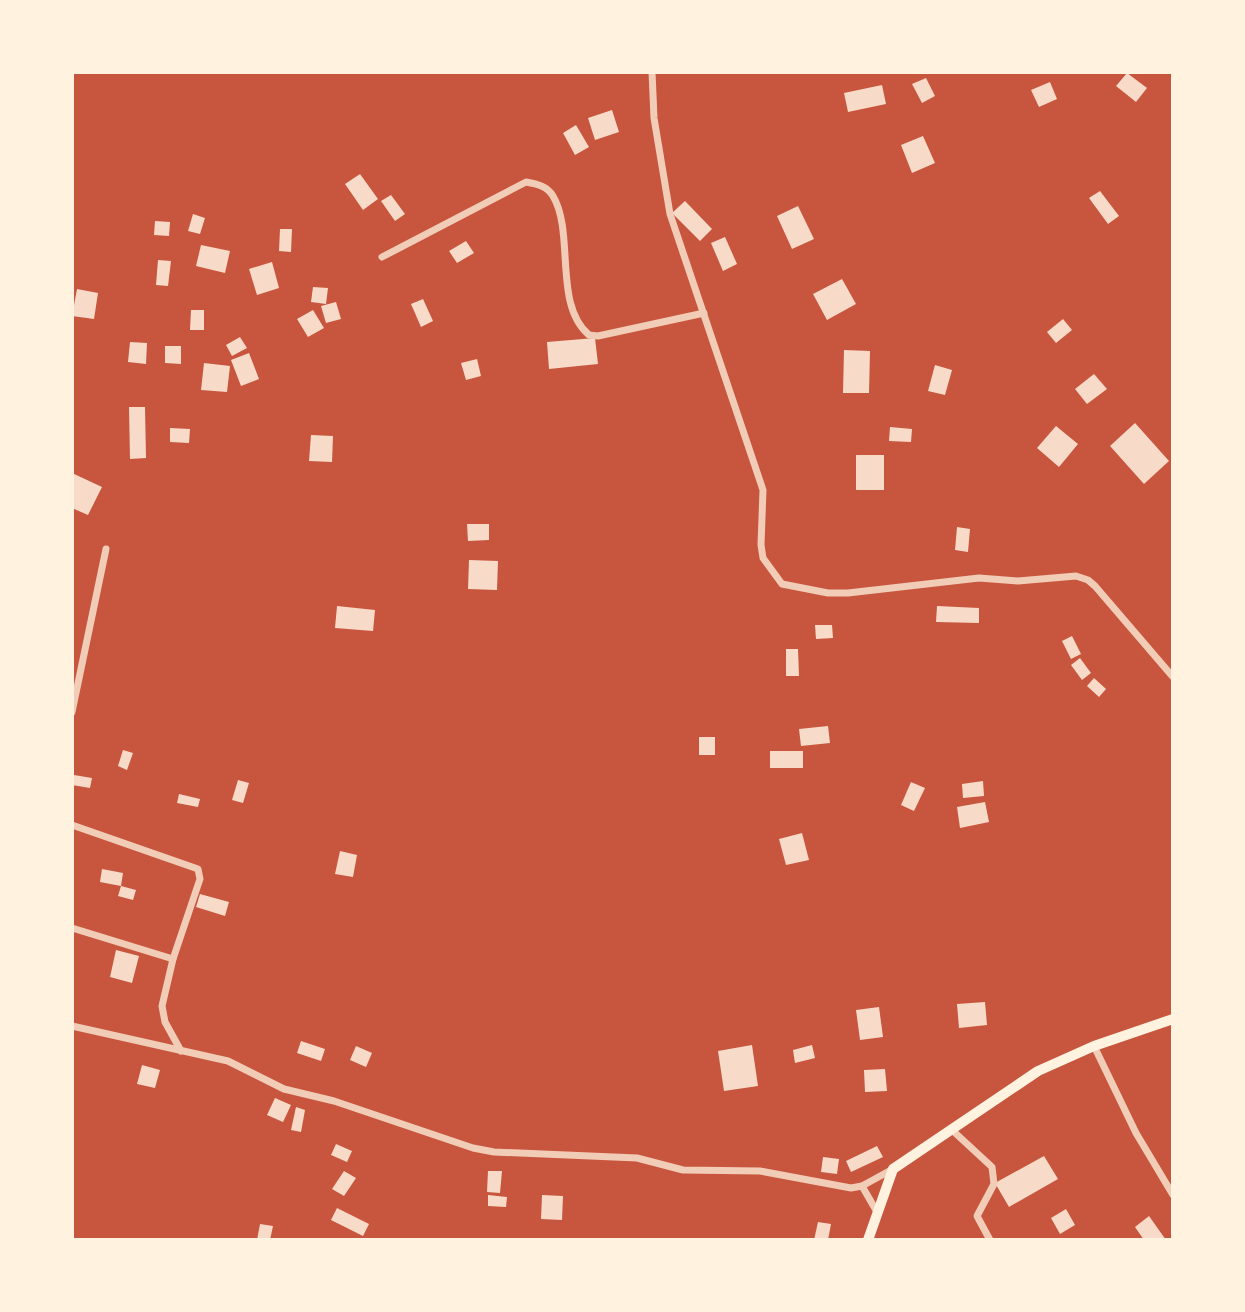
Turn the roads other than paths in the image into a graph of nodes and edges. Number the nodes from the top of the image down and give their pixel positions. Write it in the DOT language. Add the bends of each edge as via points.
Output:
graph roads {
  1 [pos="652,72"];
  2 [pos="382,257"];
  3 [pos="704,313"];
  4 [pos="106,549"];
  5 [pos="1173,677"];
  6 [pos="72,712"];
  7 [pos="72,825"];
  8 [pos="72,928"];
  9 [pos="173,959"];
  10 [pos="1173,1019"];
  11 [pos="72,1026"];
  12 [pos="1094,1046"];
  13 [pos="181,1051"];
  14 [pos="952,1130"];
  15 [pos="893,1169"];
  16 [pos="862,1186"];
  17 [pos="1173,1195"];
  18 [pos="877,1212"];
  19 [pos="868,1240"];
  20 [pos="990,1240"];
  1 -- 3 [label="street" via="670,214"];
  2 -- 3 [label="street" via="526,182 553,194 575,315 589,335"];
  3 -- 5 [label="street" via="763,490 762,552 782,584 848,593 979,578 1076,576 1095,586"];
  4 -- 6 [label="street"];
  7 -- 9 [label="street" via="198,869 200,879"];
  8 -- 9 [label="street"];
  9 -- 13 [label="street" via="162,1013"];
  10 -- 12 [label="main road"];
  11 -- 13 [label="street"];
  12 -- 14 [label="main road" via="1018,1082"];
  12 -- 17 [label="street"];
  13 -- 16 [label="street" via="228,1061 284,1089 473,1148 637,1158 683,1170 760,1171 841,1187"];
  14 -- 15 [label="main road"];
  14 -- 20 [label="street" via="992,1167 994,1184 977,1216"];
  15 -- 16 [label="street"];
  15 -- 18 [label="main road"];
  16 -- 18 [label="street"];
  18 -- 19 [label="main road"];
}
